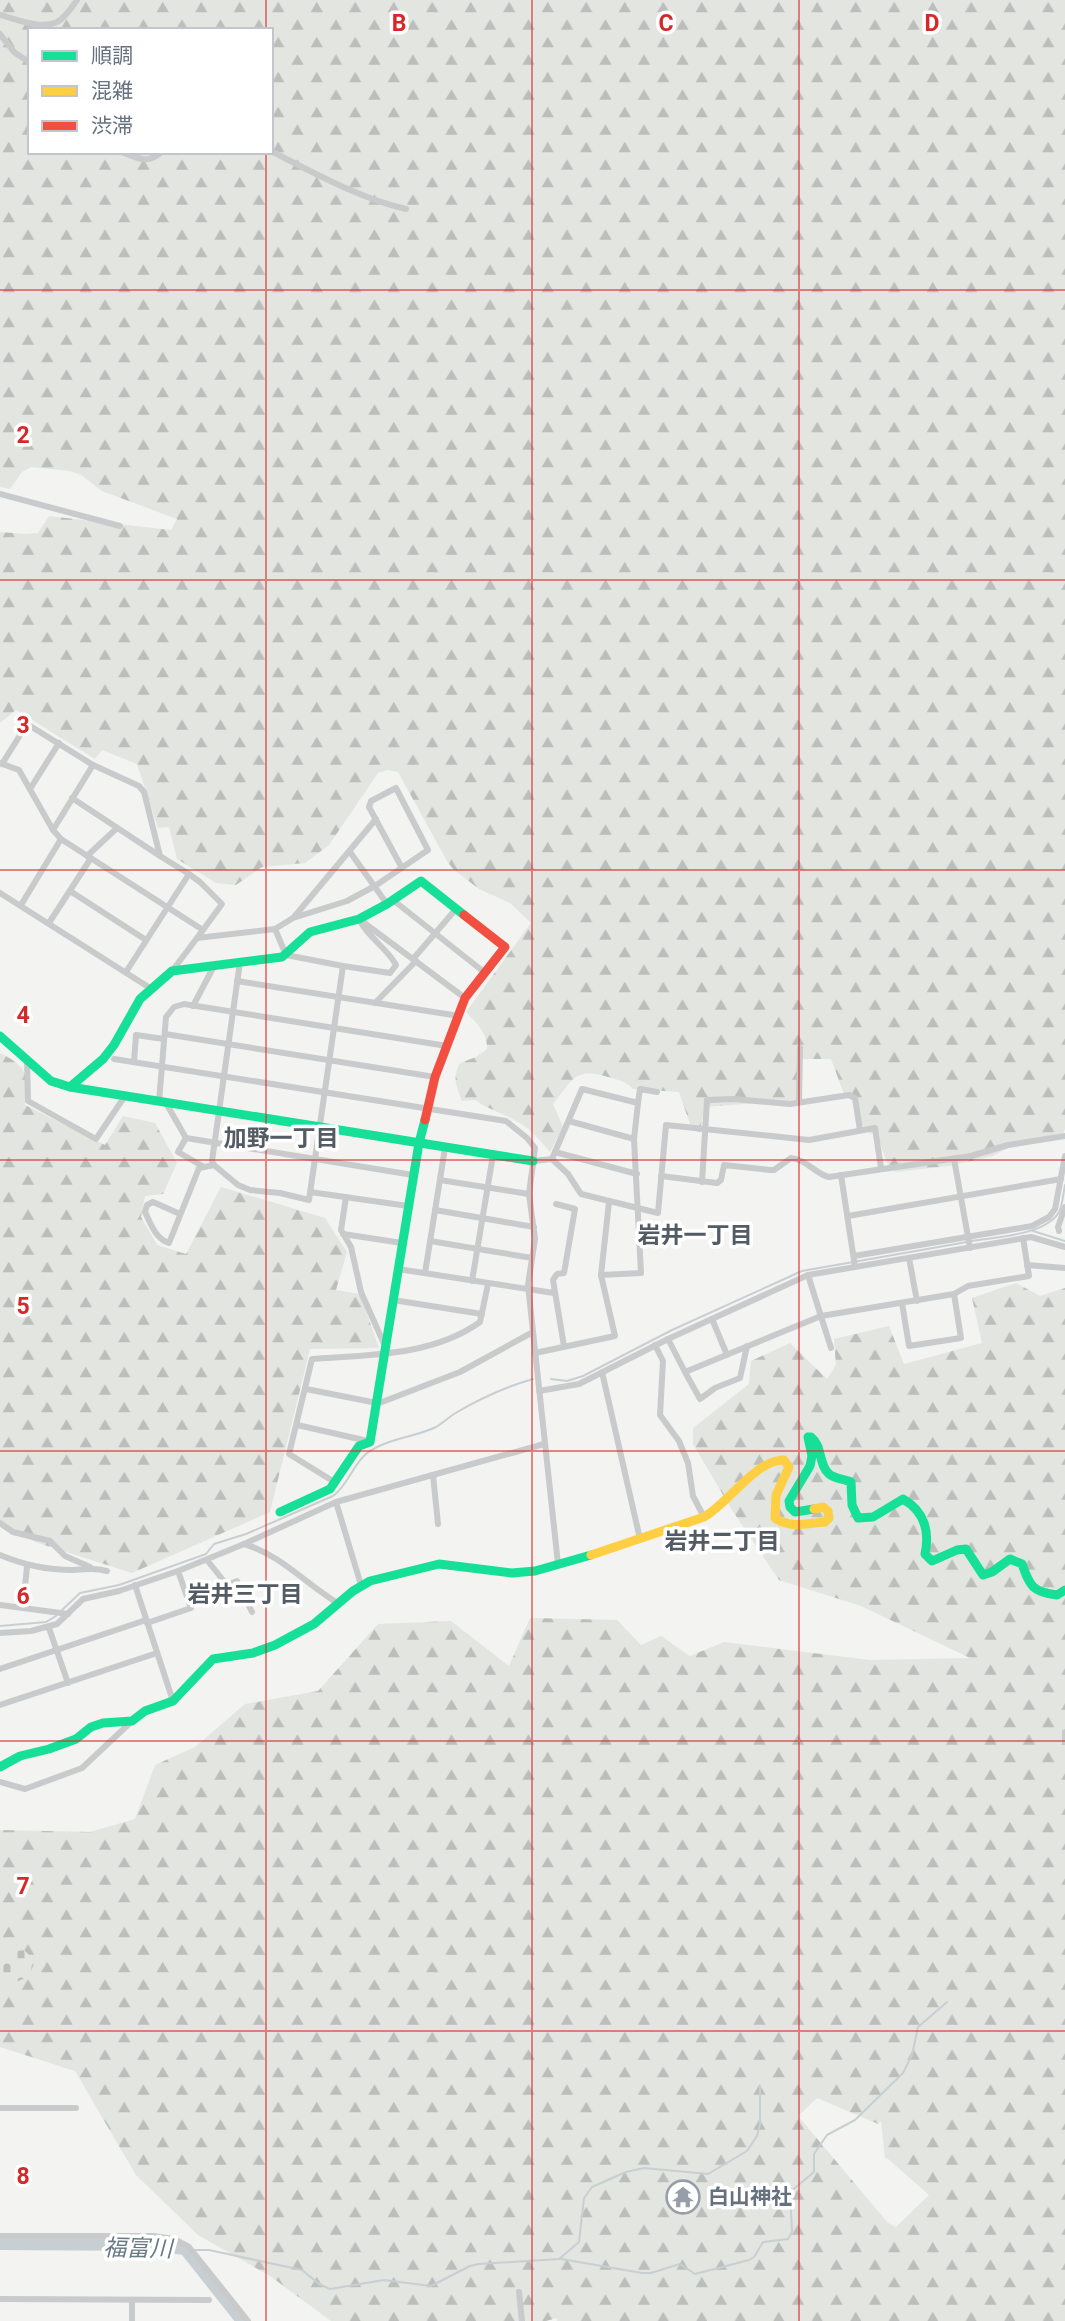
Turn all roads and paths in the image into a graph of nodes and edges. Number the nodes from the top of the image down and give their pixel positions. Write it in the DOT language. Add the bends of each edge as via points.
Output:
graph roads {
  1 [pos="77,0"];
  2 [pos="0,15"];
  3 [pos="0,34"];
  4 [pos="28,62"];
  5 [pos="273,152"];
  6 [pos="126,154"];
  7 [pos="160,154"];
  8 [pos="406,209"];
  9 [pos="0,494"];
  10 [pos="120,526"];
  11 [pos="59,744"];
  12 [pos="1,764"];
  13 [pos="93,765"];
  14 [pos="30,789"];
  15 [pos="72,798"];
  16 [pos="376,819"];
  17 [pos="117,828"];
  18 [pos="53,830"];
  19 [pos="61,839"];
  20 [pos="350,852"];
  21 [pos="160,856"];
  22 [pos="89,857"];
  23 [pos="402,868"];
  24 [pos="189,874"];
  25 [pos="375,886"];
  26 [pos="70,891"];
  27 [pos="0,893"];
  28 [pos="390,902"];
  29 [pos="21,905"];
  30 [pos="167,907"];
  31 [pos="456,909"];
  32 [pos="293,918"];
  33 [pos="359,919"];
  34 [pos="49,923"];
  35 [pos="275,929"];
  36 [pos="203,930"];
  37 [pos="435,933"];
  38 [pos="197,938"];
  39 [pos="146,940"];
  40 [pos="286,955"];
  41 [pos="414,960"];
  42 [pos="240,962"];
  43 [pos="215,966"];
  44 [pos="343,966"];
  45 [pos="173,971"];
  46 [pos="126,972"];
  47 [pos="484,972"];
  48 [pos="237,981"];
  49 [pos="150,988"];
  50 [pos="338,997"];
  51 [pos="465,998"];
  52 [pos="375,1003"];
  53 [pos="193,1006"];
  54 [pos="233,1012"];
  55 [pos="459,1016"];
  56 [pos="334,1028"];
  57 [pos="0,1036"];
  58 [pos="164,1036"];
  59 [pos="229,1044"];
  60 [pos="447,1046"];
  61 [pos="800,1048"];
  62 [pos="27,1058"];
  63 [pos="114,1059"];
  64 [pos="329,1060"];
  65 [pos="134,1062"];
  66 [pos="162,1066"];
  67 [pos="224,1076"];
  68 [pos="435,1077"];
  69 [pos="70,1087"];
  70 [pos="324,1092"];
  71 [pos="657,1092"];
  72 [pos="125,1096"];
  73 [pos="162,1102"];
  74 [pos="799,1102"];
  75 [pos="638,1103"];
  76 [pos="427,1109"];
  77 [pos="219,1111"];
  78 [pos="569,1121"];
  79 [pos="320,1128"];
  80 [pos="706,1128"];
  81 [pos="860,1130"];
  82 [pos="1065,1136"];
  83 [pos="186,1139"];
  84 [pos="634,1139"];
  85 [pos="419,1143"];
  86 [pos="215,1144"];
  87 [pos="445,1147"];
  88 [pos="493,1155"];
  89 [pos="554,1155"];
  90 [pos="1065,1156"];
  91 [pos="954,1159"];
  92 [pos="314,1160"];
  93 [pos="533,1161"];
  94 [pos="214,1165"];
  95 [pos="204,1167"];
  96 [pos="881,1168"];
  97 [pos="637,1174"];
  98 [pos="413,1175"];
  99 [pos="841,1175"];
  100 [pos="661,1176"];
  101 [pos="1061,1179"];
  102 [pos="440,1180"];
  103 [pos="702,1182"];
  104 [pos="487,1188"];
  105 [pos="310,1192"];
  106 [pos="529,1194"];
  107 [pos="961,1196"];
  108 [pos="346,1197"];
  109 [pos="609,1202"];
  110 [pos="556,1204"];
  111 [pos="408,1206"];
  112 [pos="1065,1207"];
  113 [pos="435,1210"];
  114 [pos="639,1210"];
  115 [pos="180,1214"];
  116 [pos="848,1216"];
  117 [pos="482,1218"];
  118 [pos="534,1227"];
  119 [pos="343,1234"];
  120 [pos="1058,1237"];
  121 [pos="1024,1238"];
  122 [pos="430,1241"];
  123 [pos="969,1242"];
  124 [pos="402,1243"];
  125 [pos="1065,1247"];
  126 [pos="478,1249"];
  127 [pos="532,1258"];
  128 [pos="909,1258"];
  129 [pos="855,1261"];
  130 [pos="1027,1265"];
  131 [pos="1065,1268"];
  132 [pos="398,1269"];
  133 [pos="425,1273"];
  134 [pos="601,1275"];
  135 [pos="808,1275"];
  136 [pos="472,1281"];
  137 [pos="488,1284"];
  138 [pos="529,1290"];
  139 [pos="554,1293"];
  140 [pos="954,1294"];
  141 [pos="393,1300"];
  142 [pos="917,1301"];
  143 [pos="902,1303"];
  144 [pos="482,1314"];
  145 [pos="821,1316"];
  146 [pos="712,1319"];
  147 [pos="533,1332"];
  148 [pos="668,1339"];
  149 [pos="655,1345"];
  150 [pos="564,1346"];
  151 [pos="747,1346"];
  152 [pos="831,1348"];
  153 [pos="385,1350"];
  154 [pos="535,1353"];
  155 [pos="727,1355"];
  156 [pos="602,1372"];
  157 [pos="685,1372"];
  158 [pos="306,1389"];
  159 [pos="539,1391"];
  160 [pos="377,1403"];
  161 [pos="297,1425"];
  162 [pos="370,1442"];
  163 [pos="544,1444"];
  164 [pos="433,1475"];
  165 [pos="336,1483"];
  166 [pos="336,1502"];
  167 [pos="280,1511"];
  168 [pos="704,1517"];
  169 [pos="0,1523"];
  170 [pos="438,1524"];
  171 [pos="640,1539"];
  172 [pos="244,1544"];
  173 [pos="0,1555"];
  174 [pos="207,1560"];
  175 [pos="558,1564"];
  176 [pos="27,1566"];
  177 [pos="92,1568"];
  178 [pos="178,1571"];
  179 [pos="107,1572"];
  180 [pos="361,1585"];
  181 [pos="135,1586"];
  182 [pos="1065,1590"];
  183 [pos="340,1604"];
  184 [pos="0,1605"];
  185 [pos="23,1608"];
  186 [pos="252,1612"];
  187 [pos="61,1613"];
  188 [pos="147,1621"];
  189 [pos="49,1628"];
  190 [pos="0,1633"];
  191 [pos="56,1650"];
  192 [pos="157,1653"];
  193 [pos="0,1669"];
  194 [pos="68,1683"];
  195 [pos="173,1701"];
  196 [pos="0,1705"];
  197 [pos="132,1721"];
  198 [pos="1065,1732"];
  199 [pos="1065,1741"];
  200 [pos="0,1767"];
  201 [pos="0,1782"];
  202 [pos="0,2108"];
  203 [pos="76,2108"];
  204 [pos="0,2236"];
  205 [pos="519,2292"];
  206 [pos="0,2299"];
  207 [pos="132,2300"];
  208 [pos="209,2300"];
  209 [pos="132,2321"];
  210 [pos="248,2321"];
  211 [pos="522,2321"];
  1 -- 2 [label="street" via="58,22 46,25"];
  3 -- 4 [label="street"];
  5 -- 8 [label="street" via="331,182"];
  6 -- 7 [label="street" via="145,161"];
  9 -- 10 [label="street"];
  11 -- 12 [label="street" via="27,724"];
  11 -- 13 [label="street"];
  11 -- 14 [label="street"];
  12 -- 14 [label="street" via="19,770"];
  13 -- 15 [label="street"];
  13 -- 21 [label="street" via="144,792"];
  14 -- 18 [label="street"];
  15 -- 17 [label="street"];
  15 -- 18 [label="street"];
  16 -- 20 [label="street"];
  16 -- 23 [label="street"];
  16 -- 23 [label="street" via="369,807 371,801 397,788 428,850"];
  17 -- 21 [label="street"];
  17 -- 22 [label="street"];
  18 -- 19 [label="street"];
  19 -- 22 [label="street"];
  19 -- 29 [label="street"];
  20 -- 25 [label="street"];
  20 -- 32 [label="street"];
  21 -- 24 [label="street"];
  22 -- 26 [label="street"];
  22 -- 30 [label="street"];
  23 -- 25 [label="street"];
  24 -- 30 [label="street"];
  24 -- 36 [label="street" via="222,904"];
  25 -- 28 [label="street"];
  25 -- 32 [label="street" via="347,901"];
  26 -- 34 [label="street"];
  26 -- 39 [label="street"];
  27 -- 29 [label="street"];
  28 -- 31 [label="street" via="421,881"];
  28 -- 33 [label="street"];
  28 -- 37 [label="street"];
  29 -- 34 [label="street"];
  30 -- 36 [label="street"];
  30 -- 39 [label="street"];
  31 -- 37 [label="street"];
  31 -- 47 [label="street" via="505,947"];
  32 -- 35 [label="street"];
  33 -- 40 [label="street" via="310,932"];
  33 -- 41 [label="street"];
  33 -- 44 [label="street" via="396,965 390,973"];
  34 -- 46 [label="street"];
  35 -- 38 [label="street"];
  35 -- 40 [label="street"];
  36 -- 38 [label="street"];
  37 -- 41 [label="street"];
  37 -- 47 [label="street"];
  38 -- 45 [label="street"];
  39 -- 46 [label="street"];
  40 -- 42 [label="street"];
  40 -- 44 [label="street"];
  41 -- 51 [label="street"];
  41 -- 52 [label="street"];
  42 -- 43 [label="street"];
  42 -- 48 [label="street"];
  43 -- 45 [label="street"];
  43 -- 53 [label="street"];
  44 -- 50 [label="street"];
  45 -- 49 [label="street"];
  46 -- 49 [label="street"];
  47 -- 51 [label="street"];
  48 -- 50 [label="street"];
  48 -- 54 [label="street"];
  49 -- 69 [label="street" via="106,1056"];
  50 -- 52 [label="street"];
  50 -- 56 [label="street"];
  51 -- 55 [label="street"];
  52 -- 55 [label="street"];
  53 -- 54 [label="street"];
  53 -- 58 [label="street" via="174,1007 166,1017"];
  54 -- 56 [label="street"];
  54 -- 59 [label="street"];
  55 -- 60 [label="street"];
  56 -- 60 [label="street"];
  56 -- 64 [label="street"];
  57 -- 62 [label="street"];
  58 -- 59 [label="street"];
  58 -- 65 [label="street" via="136,1035"];
  58 -- 66 [label="street"];
  59 -- 64 [label="street"];
  59 -- 67 [label="street"];
  60 -- 68 [label="street"];
  61 -- 74 [label="street"];
  62 -- 69 [label="street" via="51,1081"];
  62 -- 72 [label="street" via="28,1101 96,1139"];
  63 -- 65 [label="street"];
  64 -- 68 [label="street"];
  64 -- 70 [label="street"];
  65 -- 66 [label="street"];
  66 -- 67 [label="street"];
  66 -- 73 [label="street"];
  67 -- 70 [label="street"];
  67 -- 77 [label="street"];
  68 -- 76 [label="street"];
  69 -- 72 [label="street"];
  70 -- 76 [label="street"];
  70 -- 79 [label="street"];
  71 -- 75 [label="street" via="640,1089"];
  72 -- 73 [label="street"];
  73 -- 77 [label="street"];
  73 -- 83 [label="street"];
  74 -- 80 [label="street" via="707,1100"];
  74 -- 81 [label="street" via="849,1095 855,1098"];
  75 -- 78 [label="street" via="582,1089"];
  75 -- 84 [label="street"];
  76 -- 85 [label="street"];
  76 -- 93 [label="street" via="506,1121 535,1148"];
  77 -- 79 [label="street"];
  77 -- 86 [label="street"];
  78 -- 84 [label="street"];
  78 -- 89 [label="street"];
  79 -- 85 [label="street"];
  79 -- 92 [label="street"];
  80 -- 81 [label="street" via="809,1140"];
  80 -- 100 [label="street" via="666,1125"];
  80 -- 103 [label="street"];
  81 -- 96 [label="street" via="875,1128"];
  82 -- 91 [label="street"];
  83 -- 86 [label="street"];
  83 -- 95 [label="street" via="178,1152"];
  84 -- 97 [label="street"];
  85 -- 87 [label="street"];
  85 -- 98 [label="street"];
  86 -- 92 [label="street"];
  86 -- 94 [label="street"];
  87 -- 88 [label="street"];
  87 -- 102 [label="street"];
  88 -- 93 [label="street"];
  88 -- 104 [label="street"];
  89 -- 93 [label="street"];
  89 -- 97 [label="street"];
  89 -- 109 [label="street" via="582,1194"];
  90 -- 101 [label="street"];
  91 -- 96 [label="street"];
  91 -- 107 [label="street"];
  92 -- 98 [label="street"];
  92 -- 105 [label="street"];
  93 -- 106 [label="street"];
  94 -- 95 [label="street"];
  94 -- 105 [label="street" via="250,1190 309,1200"];
  95 -- 115 [label="street" via="199,1168"];
  96 -- 99 [label="street"];
  97 -- 114 [label="street"];
  98 -- 111 [label="street"];
  99 -- 103 [label="street" via="822,1175 805,1161 791,1158 774,1170 724,1165 721,1180"];
  99 -- 116 [label="street"];
  100 -- 103 [label="street"];
  100 -- 114 [label="street" via="657,1213"];
  101 -- 107 [label="street"];
  101 -- 123 [label="street" via="1055,1209 1043,1221"];
  102 -- 104 [label="street"];
  102 -- 113 [label="street"];
  104 -- 106 [label="street"];
  104 -- 117 [label="street"];
  105 -- 108 [label="street"];
  106 -- 118 [label="street"];
  107 -- 116 [label="street"];
  107 -- 123 [label="street"];
  108 -- 111 [label="street"];
  108 -- 119 [label="street"];
  109 -- 114 [label="street"];
  109 -- 134 [label="street"];
  110 -- 139 [label="street" via="575,1209 564,1273 553,1280"];
  111 -- 124 [label="street"];
  112 -- 120 [label="street"];
  113 -- 117 [label="street"];
  113 -- 122 [label="street"];
  114 -- 134 [label="street" via="641,1273"];
  115 -- 115 [label="street" via="169,1243 157,1235 145,1212 153,1202"];
  116 -- 129 [label="street"];
  117 -- 118 [label="street"];
  117 -- 126 [label="street"];
  118 -- 127 [label="street"];
  119 -- 124 [label="street"];
  119 -- 153 [label="street"];
  120 -- 121 [label="street"];
  120 -- 125 [label="street"];
  121 -- 123 [label="street"];
  121 -- 130 [label="street"];
  122 -- 126 [label="street"];
  122 -- 133 [label="street"];
  123 -- 128 [label="street"];
  123 -- 129 [label="street"];
  124 -- 132 [label="street"];
  126 -- 127 [label="street"];
  126 -- 136 [label="street"];
  127 -- 138 [label="street"];
  128 -- 129 [label="street"];
  128 -- 142 [label="street"];
  129 -- 135 [label="street"];
  130 -- 131 [label="street"];
  130 -- 140 [label="street" via="1029,1276 968,1286"];
  132 -- 133 [label="street"];
  132 -- 141 [label="street"];
  133 -- 136 [label="street"];
  134 -- 150 [label="street" via="615,1336"];
  135 -- 145 [label="street"];
  135 -- 146 [label="street"];
  136 -- 137 [label="street"];
  137 -- 138 [label="street"];
  137 -- 144 [label="street"];
  138 -- 139 [label="street"];
  138 -- 147 [label="street"];
  139 -- 150 [label="street"];
  140 -- 142 [label="street"];
  140 -- 143 [label="street" via="961,1338 909,1346"];
  141 -- 144 [label="street"];
  141 -- 153 [label="street"];
  142 -- 143 [label="street"];
  143 -- 145 [label="street"];
  144 -- 153 [label="street" via="480,1322 451,1338"];
  145 -- 151 [label="street"];
  145 -- 152 [label="street"];
  146 -- 148 [label="street"];
  146 -- 155 [label="street"];
  147 -- 154 [label="street"];
  147 -- 160 [label="street" via="460,1372"];
  148 -- 149 [label="street"];
  148 -- 157 [label="street"];
  149 -- 156 [label="street"];
  149 -- 168 [label="street" via="663,1361 660,1415 679,1441 688,1463 692,1496"];
  150 -- 154 [label="street"];
  151 -- 155 [label="street"];
  151 -- 157 [label="street" via="740,1378 700,1399"];
  153 -- 158 [label="street" via="312,1359"];
  153 -- 160 [label="street"];
  154 -- 159 [label="street"];
  155 -- 157 [label="street"];
  156 -- 159 [label="street" via="574,1385"];
  156 -- 171 [label="street"];
  158 -- 160 [label="street"];
  158 -- 161 [label="street"];
  159 -- 163 [label="street"];
  160 -- 162 [label="street"];
  161 -- 162 [label="street"];
  161 -- 165 [label="street" via="289,1454"];
  162 -- 165 [label="street" via="359,1446"];
  163 -- 164 [label="street"];
  163 -- 175 [label="street"];
  164 -- 166 [label="street"];
  164 -- 170 [label="street"];
  165 -- 167 [label="street"];
  166 -- 172 [label="street"];
  166 -- 180 [label="street"];
  168 -- 171 [label="street"];
  168 -- 182 [label="street" via="769,1462 783,1459 789,1467 776,1496 775,1518 785,1524 825,1522 829,1518 823,1507 795,1513 788,1504 809,1470 812,1459 807,1440 811,1437 819,1444 829,1474 851,1482 851,1507 858,1518 873,1517 907,1500 926,1528 925,1554 932,1561 966,1549 984,1576 1010,1559 1022,1564 1035,1591 1057,1595"];
  169 -- 177 [label="street" via="13,1532 50,1541 65,1556"];
  171 -- 175 [label="street"];
  172 -- 174 [label="street"];
  172 -- 183 [label="street" via="276,1558"];
  173 -- 176 [label="street"];
  174 -- 178 [label="street"];
  174 -- 186 [label="street" via="227,1585 237,1581"];
  175 -- 180 [label="street" via="525,1573 439,1564"];
  176 -- 177 [label="street"];
  176 -- 185 [label="street"];
  177 -- 179 [label="street"];
  178 -- 181 [label="street"];
  178 -- 188 [label="street" via="191,1608"];
  180 -- 183 [label="street"];
  181 -- 187 [label="street" via="83,1599"];
  181 -- 188 [label="street"];
  183 -- 195 [label="street" via="309,1628 257,1651 213,1659"];
  184 -- 185 [label="street"];
  185 -- 187 [label="street"];
  187 -- 189 [label="street" via="57,1624"];
  188 -- 191 [label="street"];
  188 -- 192 [label="street"];
  189 -- 190 [label="street"];
  189 -- 191 [label="street"];
  191 -- 193 [label="street"];
  191 -- 194 [label="street"];
  192 -- 194 [label="street"];
  192 -- 195 [label="street"];
  194 -- 196 [label="street"];
  195 -- 197 [label="street"];
  197 -- 200 [label="street" via="90,1727 76,1740 20,1756"];
  197 -- 201 [label="street" via="82,1768 25,1789"];
  198 -- 199 [label="street"];
  202 -- 203 [label="street"];
  204 -- 210 [label="street" via="174,2239 191,2250"];
  205 -- 211 [label="street"];
  206 -- 207 [label="street"];
  207 -- 208 [label="street"];
  207 -- 209 [label="street"];
}
